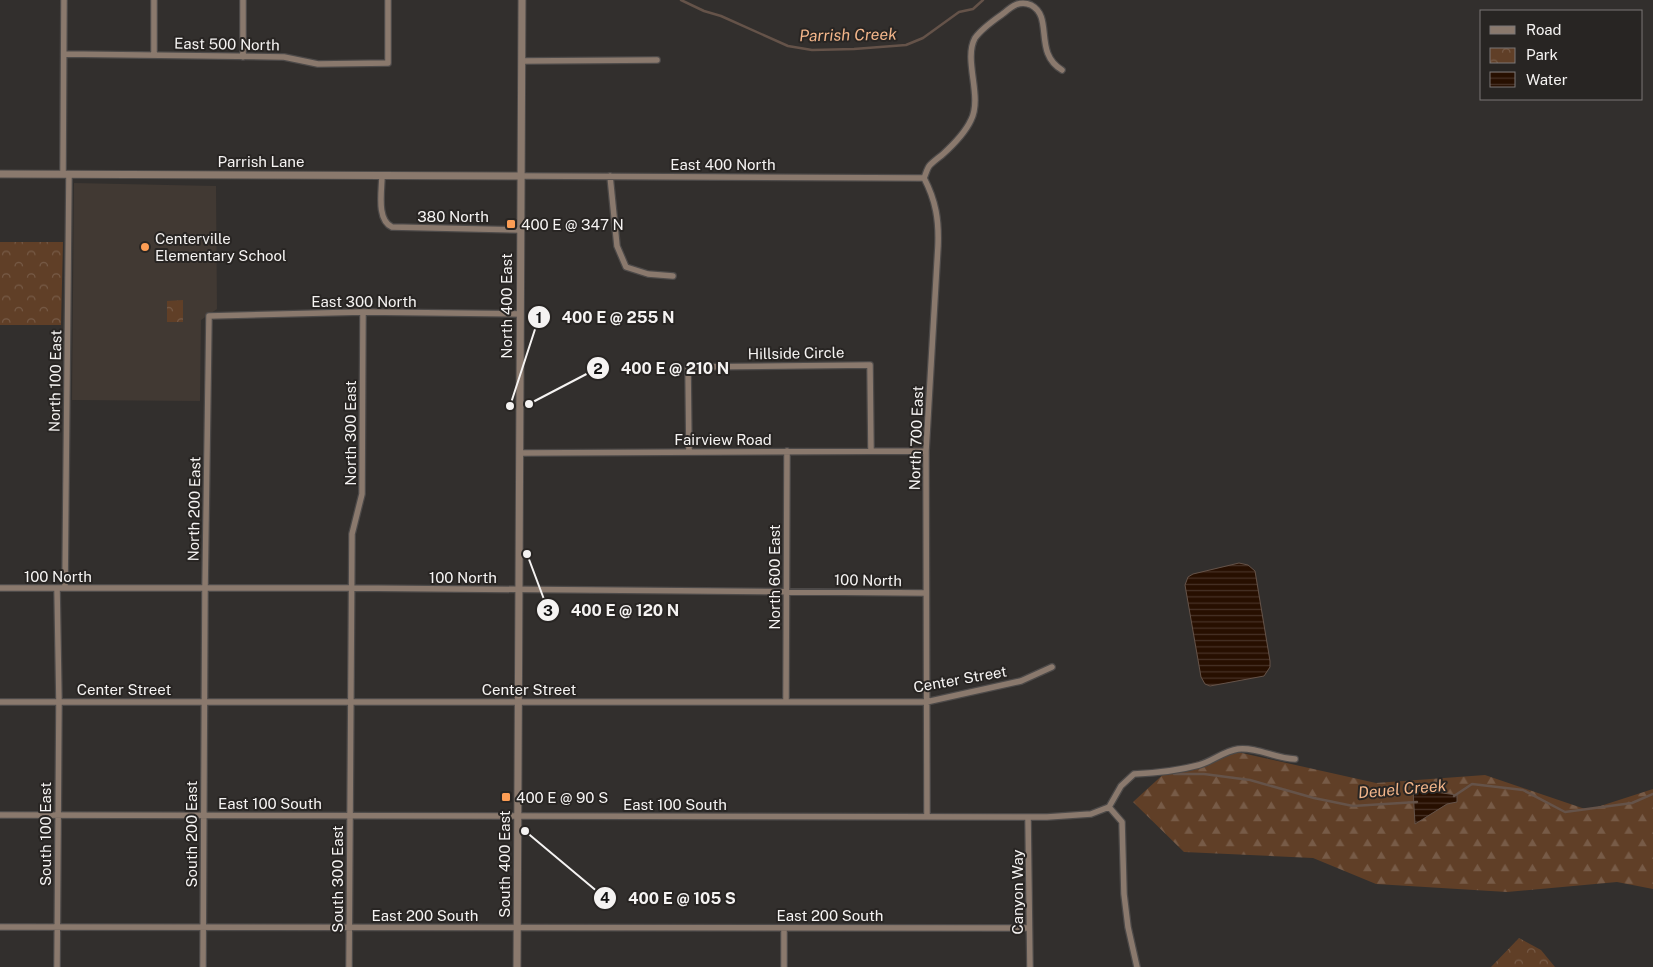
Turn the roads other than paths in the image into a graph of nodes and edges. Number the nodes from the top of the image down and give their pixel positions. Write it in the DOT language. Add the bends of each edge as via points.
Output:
graph roads {
  1 [pos="64,0"];
  2 [pos="154,0"];
  3 [pos="243,0"];
  4 [pos="388,0"];
  5 [pos="522,0"];
  6 [pos="64,54"];
  7 [pos="154,55"];
  8 [pos="243,56"];
  9 [pos="657,60"];
  10 [pos="522,61"];
  11 [pos="1062,70"];
  12 [pos="0,174"];
  13 [pos="66,174"];
  14 [pos="382,175"];
  15 [pos="521,176"];
  16 [pos="610,176"];
  17 [pos="924,178"];
  18 [pos="521,230"];
  19 [pos="672,276"];
  20 [pos="363,312"];
  21 [pos="520,314"];
  22 [pos="209,316"];
  23 [pos="871,451"];
  24 [pos="926,451"];
  25 [pos="689,452"];
  26 [pos="787,452"];
  27 [pos="520,453"];
  28 [pos="0,588"];
  29 [pos="57,588"];
  30 [pos="65,588"];
  31 [pos="352,588"];
  32 [pos="205,589"];
  33 [pos="519,590"];
  34 [pos="787,592"];
  35 [pos="925,593"];
  36 [pos="1052,666"];
  37 [pos="0,702"];
  38 [pos="59,702"];
  39 [pos="205,702"];
  40 [pos="350,702"];
  41 [pos="518,702"];
  42 [pos="786,702"];
  43 [pos="926,702"];
  44 [pos="1296,759"];
  45 [pos="1109,807"];
  46 [pos="0,816"];
  47 [pos="57,816"];
  48 [pos="204,816"];
  49 [pos="350,816"];
  50 [pos="518,816"];
  51 [pos="927,817"];
  52 [pos="1028,817"];
  53 [pos="0,927"];
  54 [pos="57,927"];
  55 [pos="203,927"];
  56 [pos="349,927"];
  57 [pos="517,928"];
  58 [pos="784,928"];
  59 [pos="1029,928"];
  60 [pos="57,967"];
  61 [pos="203,967"];
  62 [pos="349,967"];
  63 [pos="517,967"];
  64 [pos="784,967"];
  65 [pos="1030,967"];
  66 [pos="1137,967"];
  1 -- 6 [label="street, North 100 East"];
  2 -- 7 [label="street"];
  3 -- 8 [label="street"];
  4 -- 8 [label="street, East 500 North" via="388,63 318,64 284,57"];
  5 -- 10 [label="street, North 400 East"];
  6 -- 7 [label="street, East 500 North"];
  6 -- 13 [label="street, North 100 East"];
  7 -- 8 [label="street, East 500 North"];
  9 -- 10 [label="street"];
  10 -- 15 [label="street, North 400 East"];
  11 -- 17 [label="street" via="1049,59 1039,12 1028,4 1012,6 975,39 971,50 974,115 956,140 931,164"];
  12 -- 13 [label="street, Parrish Lane"];
  13 -- 14 [label="street, Parrish Lane"];
  13 -- 30 [label="street, North 100 East"];
  14 -- 15 [label="street, Parrish Lane"];
  14 -- 18 [label="street, 380 North" via="382,212 386,224 392,227"];
  15 -- 16 [label="street, East 400 North"];
  15 -- 18 [label="street, North 400 East"];
  16 -- 17 [label="street, East 400 North"];
  16 -- 19 [label="street" via="617,246 626,267 648,274"];
  17 -- 24 [label="street, North 700 East" via="938,220"];
  18 -- 21 [label="street, North 400 East"];
  20 -- 21 [label="street, East 300 North"];
  20 -- 22 [label="street, East 300 North"];
  20 -- 31 [label="street, North 300 East" via="362,494 352,534"];
  21 -- 27 [label="street, North 400 East"];
  22 -- 32 [label="street, North 200 East"];
  23 -- 24 [label="street, Fairview Road"];
  23 -- 25 [label="street, Hillside Circle" via="870,365 688,367"];
  23 -- 26 [label="street, Fairview Road"];
  24 -- 35 [label="street, North 700 East"];
  25 -- 26 [label="street, Fairview Road"];
  25 -- 27 [label="street, Fairview Road"];
  26 -- 34 [label="street, North 600 East"];
  27 -- 33 [label="street, North 400 East"];
  28 -- 29 [label="street, 100 North"];
  29 -- 30 [label="street, 100 North"];
  29 -- 38 [label="street"];
  30 -- 32 [label="street, 100 North"];
  31 -- 32 [label="street, 100 North"];
  31 -- 33 [label="street, 100 North"];
  31 -- 40 [label="street, North 300 East"];
  32 -- 39 [label="street, North 200 East"];
  33 -- 34 [label="street, 100 North"];
  33 -- 41 [label="street, North 400 East"];
  34 -- 35 [label="street, 100 North"];
  34 -- 42 [label="street, North 600 East"];
  35 -- 43 [label="street, North 700 East"];
  36 -- 43 [label="street, Center Street" via="1021,681"];
  37 -- 38 [label="street, Center Street"];
  38 -- 39 [label="street, Center Street"];
  38 -- 47 [label="street, South 100 East"];
  39 -- 40 [label="street, Center Street"];
  39 -- 48 [label="street, South 200 East"];
  40 -- 41 [label="street, Center Street"];
  40 -- 49 [label="street, South 300 East"];
  41 -- 42 [label="street, Center Street"];
  41 -- 50 [label="street, South 400 East"];
  42 -- 43 [label="street, Center Street"];
  43 -- 51 [label="street, North 700 East"];
  44 -- 45 [label="street" via="1241,749 1201,764 1134,774 1121,786"];
  45 -- 52 [label="street, East 100 South" via="1091,814"];
  45 -- 66 [label="street" via="1122,822 1124,894"];
  46 -- 47 [label="street, East 100 South"];
  47 -- 48 [label="street, East 100 South"];
  47 -- 54 [label="street, South 100 East"];
  48 -- 49 [label="street, East 100 South"];
  48 -- 55 [label="street, South 200 East"];
  49 -- 50 [label="street, East 100 South"];
  49 -- 56 [label="street, South 300 East"];
  50 -- 51 [label="street, East 100 South"];
  50 -- 57 [label="street, South 400 East"];
  51 -- 52 [label="street, East 100 South"];
  52 -- 59 [label="street, Canyon Way"];
  53 -- 54 [label="street, East 200 South"];
  54 -- 55 [label="street, East 200 South"];
  54 -- 60 [label="street, South 100 East"];
  55 -- 56 [label="street, East 200 South"];
  55 -- 61 [label="street, South 200 East"];
  56 -- 57 [label="street, East 200 South"];
  56 -- 62 [label="street, South 300 East"];
  57 -- 58 [label="street, East 200 South"];
  57 -- 63 [label="street, South 400 East"];
  58 -- 59 [label="street, East 200 South"];
  58 -- 64 [label="street"];
  59 -- 65 [label="street, Canyon Way"];
}
